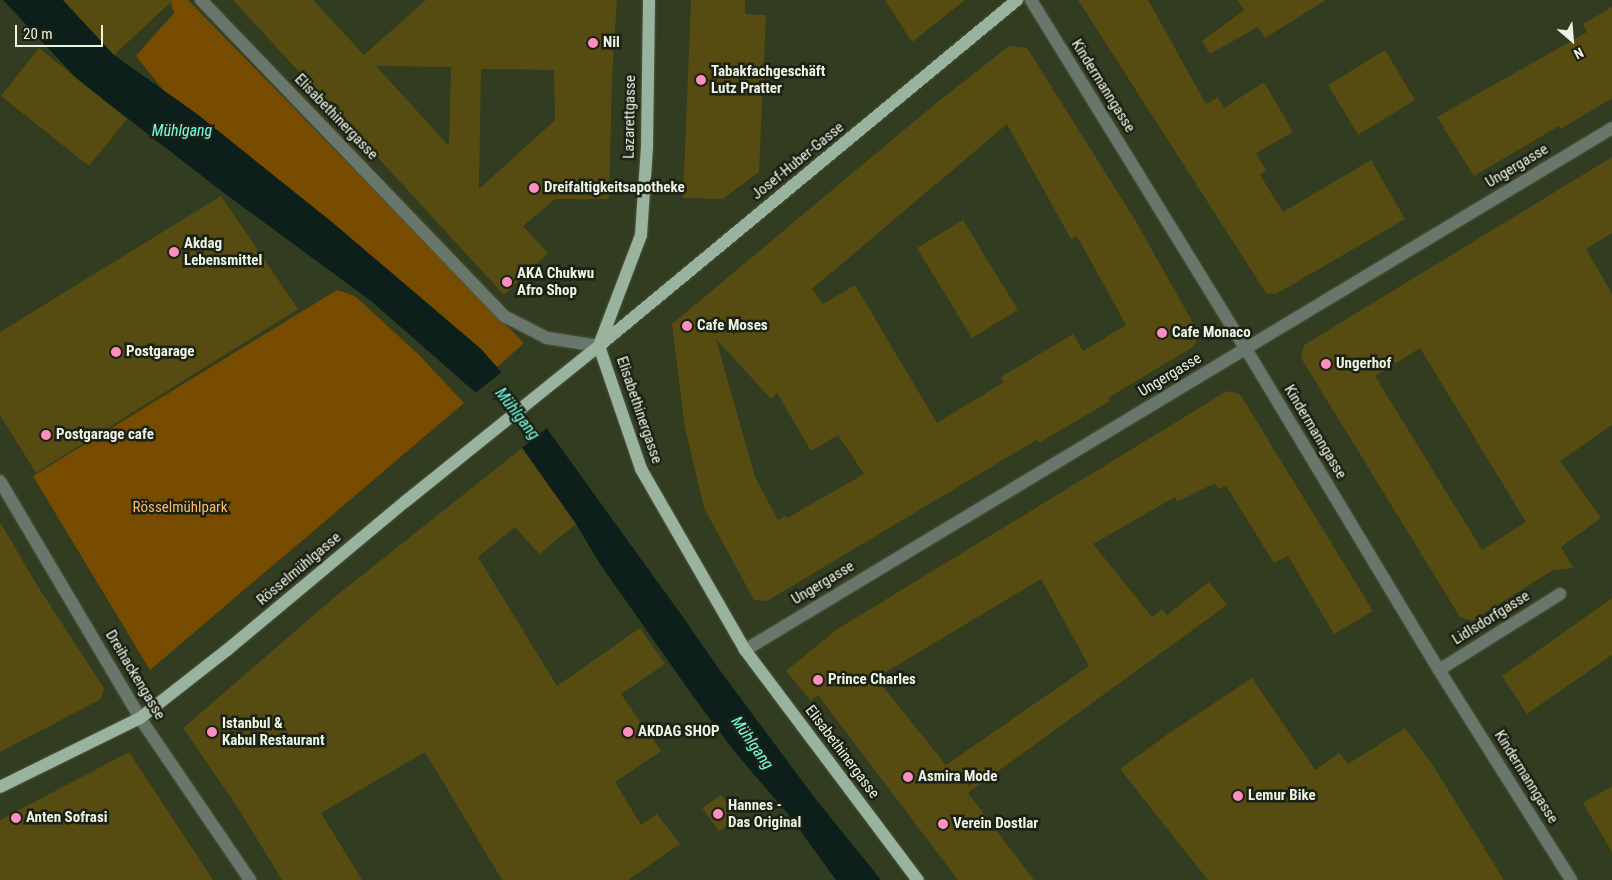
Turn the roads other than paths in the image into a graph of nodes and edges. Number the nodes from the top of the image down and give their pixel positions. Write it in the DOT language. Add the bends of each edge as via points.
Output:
graph roads {
  1 [pos="201,0"];
  2 [pos="649,0"];
  3 [pos="1016,0"];
  4 [pos="1031,0"];
  5 [pos="1612,128"];
  6 [pos="599,346"];
  7 [pos="1246,349"];
  8 [pos="0,481"];
  9 [pos="1560,594"];
  10 [pos="745,650"];
  11 [pos="1438,670"];
  12 [pos="140,718"];
  13 [pos="0,787"];
  14 [pos="250,880"];
  15 [pos="918,880"];
  16 [pos="1571,880"];
  1 -- 6 [label="street, Elisabethinergasse" via="504,316 546,338"];
  2 -- 6 [label="main road, Lazarettgasse" via="647,146 641,235"];
  3 -- 6 [label="main road, Josef-Huber-Gasse"];
  4 -- 7 [label="street, Kindermanngasse"];
  5 -- 7 [label="street, Ungergasse"];
  6 -- 10 [label="main road, Elisabethinergasse" via="641,469"];
  6 -- 12 [label="main road, Rösselmühlgasse"];
  7 -- 10 [label="street, Ungergasse"];
  7 -- 11 [label="street, Kindermanngasse"];
  8 -- 12 [label="street, Dreihackengasse"];
  9 -- 11 [label="street, Lidlsdorfgasse"];
  10 -- 15 [label="main road, Elisabethinergasse"];
  11 -- 16 [label="street, Kindermanngasse"];
  12 -- 13 [label="main road, Rösselmühlgasse"];
  12 -- 14 [label="street, Dreihackengasse"];
}
